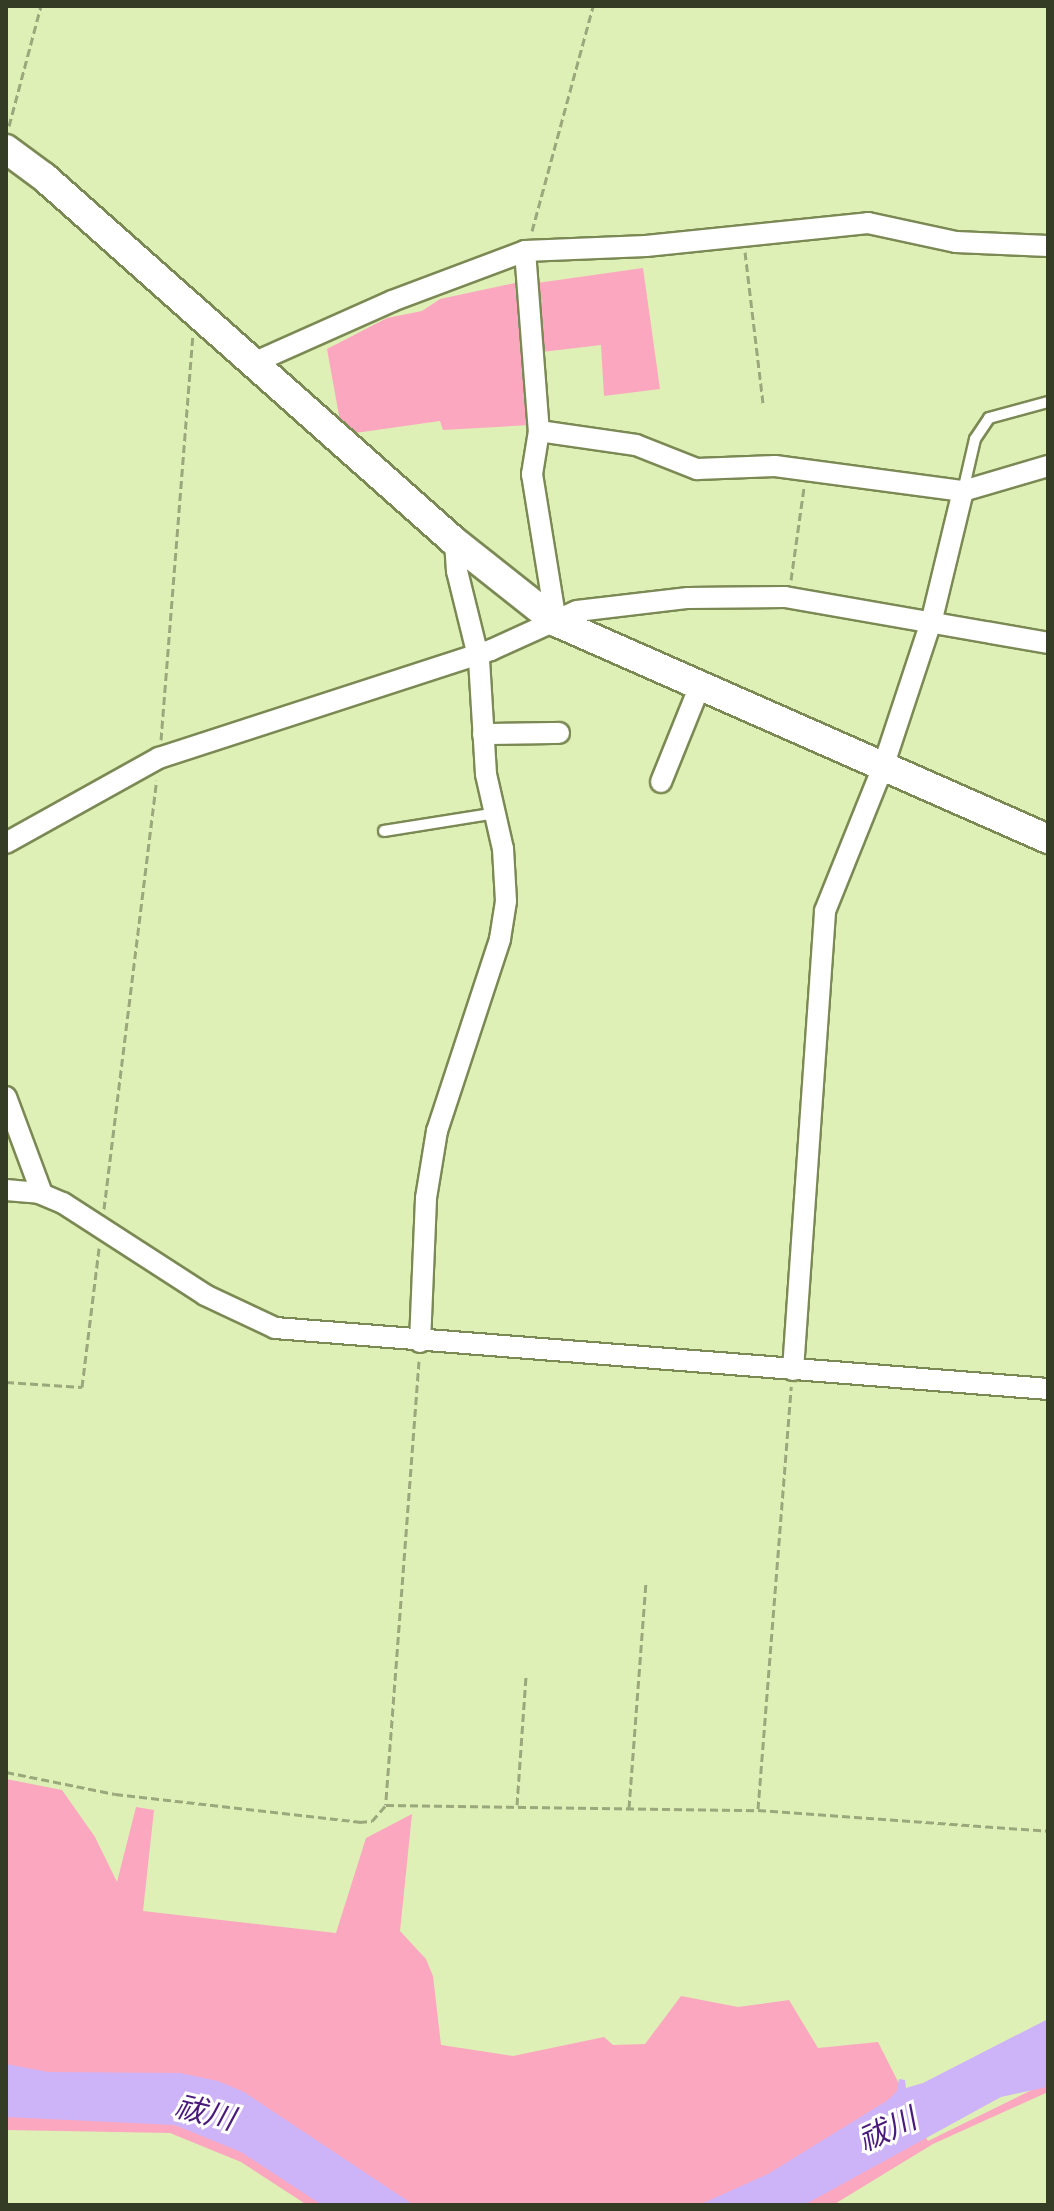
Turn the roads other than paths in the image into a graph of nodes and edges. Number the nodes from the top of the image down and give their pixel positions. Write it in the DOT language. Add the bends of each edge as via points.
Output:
graph roads {
  1 [pos="6,149"];
  2 [pos="1048,246"];
  3 [pos="527,251"];
  4 [pos="253,363"];
  5 [pos="1048,402"];
  6 [pos="539,431"];
  7 [pos="1048,466"];
  8 [pos="963,491"];
  9 [pos="455,542"];
  10 [pos="932,619"];
  11 [pos="556,622"];
  12 [pos="1048,643"];
  13 [pos="477,651"];
  14 [pos="699,688"];
  15 [pos="559,733"];
  16 [pos="483,734"];
  17 [pos="883,767"];
  18 [pos="661,782"];
  19 [pos="496,813"];
  20 [pos="384,831"];
  21 [pos="1048,839"];
  22 [pos="6,843"];
  23 [pos="6,1097"];
  24 [pos="6,1190"];
  25 [pos="42,1194"];
  26 [pos="420,1342"];
  27 [pos="793,1370"];
  28 [pos="1048,1389"];
  1 -- 4 [label="street"];
  2 -- 3 [label="street" via="956,242 868,223"];
  3 -- 4 [label="street" via="392,301"];
  3 -- 6 [label="street"];
  4 -- 9 [label="street"];
  5 -- 8 [label="lane" via="989,418 975,439"];
  6 -- 8 [label="street" via="636,445 697,469 775,466"];
  6 -- 11 [label="street" via="532,474"];
  7 -- 8 [label="street"];
  8 -- 10 [label="street"];
  9 -- 11 [label="street"];
  9 -- 13 [label="street"];
  10 -- 11 [label="street" via="789,597 688,598 577,611"];
  10 -- 12 [label="street"];
  10 -- 17 [label="street"];
  11 -- 13 [label="street"];
  11 -- 14 [label="street"];
  13 -- 16 [label="street"];
  13 -- 22 [label="street" via="159,758"];
  14 -- 17 [label="street"];
  14 -- 18 [label="street"];
  15 -- 16 [label="street"];
  16 -- 19 [label="street"];
  17 -- 21 [label="street"];
  17 -- 27 [label="street" via="825,911"];
  19 -- 20 [label="lane"];
  19 -- 26 [label="street" via="506,864 504,919 437,1131 426,1198"];
  23 -- 25 [label="street"];
  24 -- 25 [label="street"];
  25 -- 26 [label="street" via="259,1323"];
  26 -- 27 [label="street"];
  27 -- 28 [label="street"];
}
